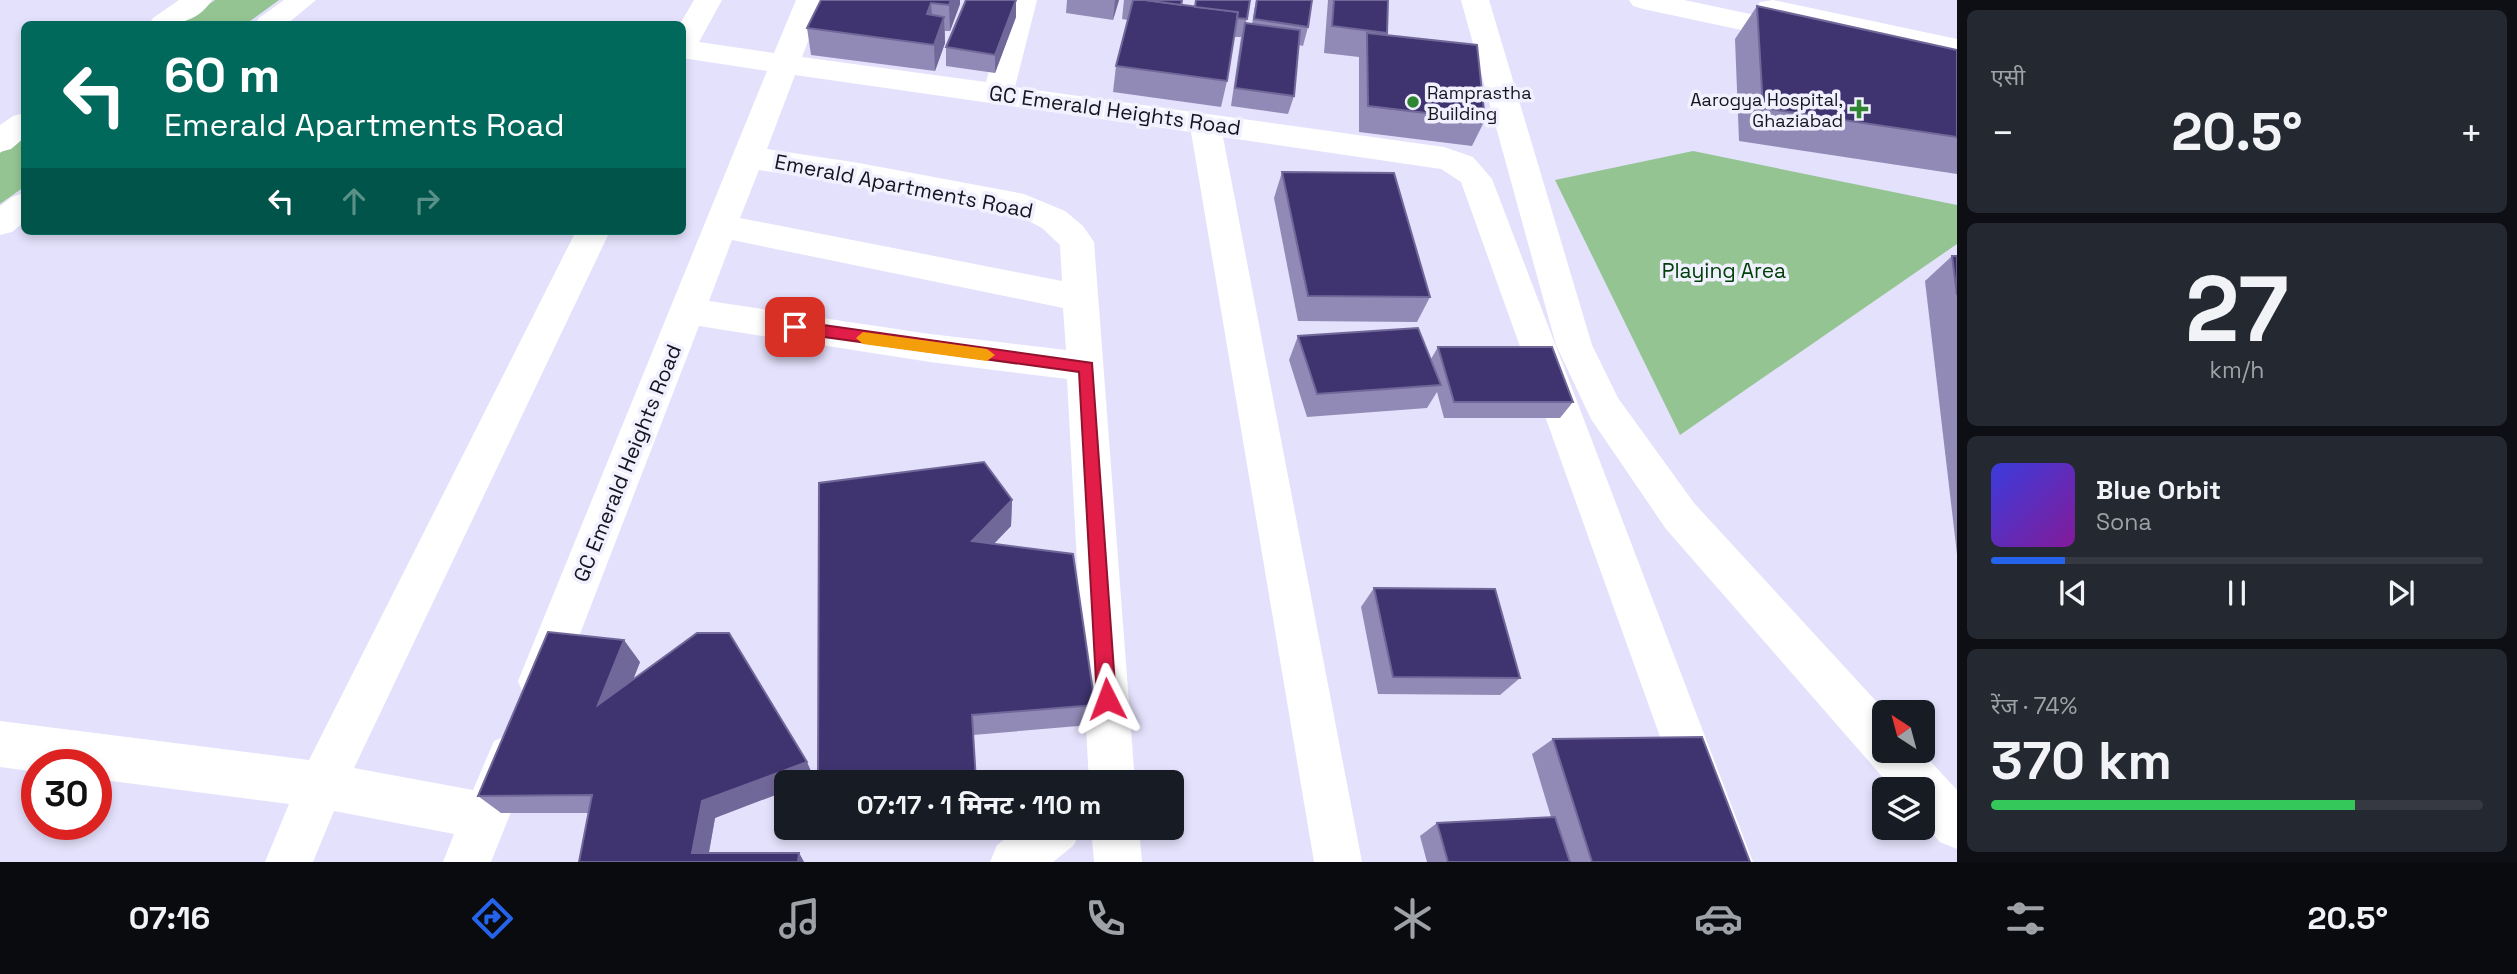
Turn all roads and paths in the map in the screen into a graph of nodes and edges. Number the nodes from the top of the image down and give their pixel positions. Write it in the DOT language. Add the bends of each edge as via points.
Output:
graph roads {
  1 [pos="198,0"];
  2 [pos="302,0"];
  3 [pos="708,0"];
  4 [pos="810,0"];
  5 [pos="1023,0"];
  6 [pos="1475,0"];
  7 [pos="1643,0"];
  8 [pos="1734,0"];
  9 [pos="167,21"];
  10 [pos="273,21"];
  11 [pos="686,41"];
  12 [pos="1957,48"];
  13 [pos="686,49"];
  14 [pos="785,63"];
  15 [pos="1957,68"];
  16 [pos="998,93"];
  17 [pos="1205,123"];
  18 [pos="21,125"];
  19 [pos="0,141"];
  20 [pos="747,157"];
  21 [pos="21,207"];
  22 [pos="0,223"];
  23 [pos="720,226"];
  24 [pos="591,235"];
  25 [pos="1082,298"];
  26 [pos="687,311"];
  27 [pos="1086,367"];
  28 [pos="1872,730"];
  29 [pos="0,744"];
  30 [pos="1901,763"];
  31 [pos="1109,770"];
  32 [pos="321,785"];
  33 [pos="486,817"];
  34 [pos="1957,825"];
  35 [pos="1042,840"];
  36 [pos="1116,840"];
  37 [pos="289,862"];
  38 [pos="467,862"];
  39 [pos="1014,862"];
  40 [pos="1118,862"];
  41 [pos="1338,862"];
  42 [pos="1729,862"];
  1 -- 9 [label="street"];
  2 -- 10 [label="street"];
  3 -- 11 [label="street"];
  4 -- 14 [label="street, GC Emerald Heights Road"];
  5 -- 16 [label="street"];
  6 -- 28 [label="street" via="1574,345 1604,408 1680,516"];
  7 -- 15 [label="street"];
  8 -- 12 [label="street"];
  13 -- 14 [label="street"];
  14 -- 16 [label="street, GC Emerald Heights Road"];
  14 -- 20 [label="street, GC Emerald Heights Road"];
  16 -- 17 [label="street, GC Emerald Heights Road"];
  17 -- 41 [label="street"];
  17 -- 42 [label="street, GC Emerald Heights Road" via="1444,158 1458,162 1476,179"];
  18 -- 19 [label="street"];
  20 -- 23 [label="street, GC Emerald Heights Road"];
  20 -- 25 [label="street, Emerald Apartments Road" via="859,174 1045,212 1077,242"];
  21 -- 22 [label="street"];
  23 -- 25 [label="street"];
  23 -- 26 [label="street, GC Emerald Heights Road"];
  24 -- 32 [label="street"];
  25 -- 27 [label="street, Emerald Apartments Road"];
  26 -- 27 [label="street"];
  26 -- 33 [label="street, GC Emerald Heights Road"];
  27 -- 31 [label="street"];
  29 -- 32 [label="street"];
  30 -- 34 [label="street"];
  32 -- 33 [label="street"];
  32 -- 37 [label="street"];
  33 -- 38 [label="street, GC Emerald Heights Road"];
  35 -- 39 [label="street"];
  36 -- 40 [label="street"];
}
